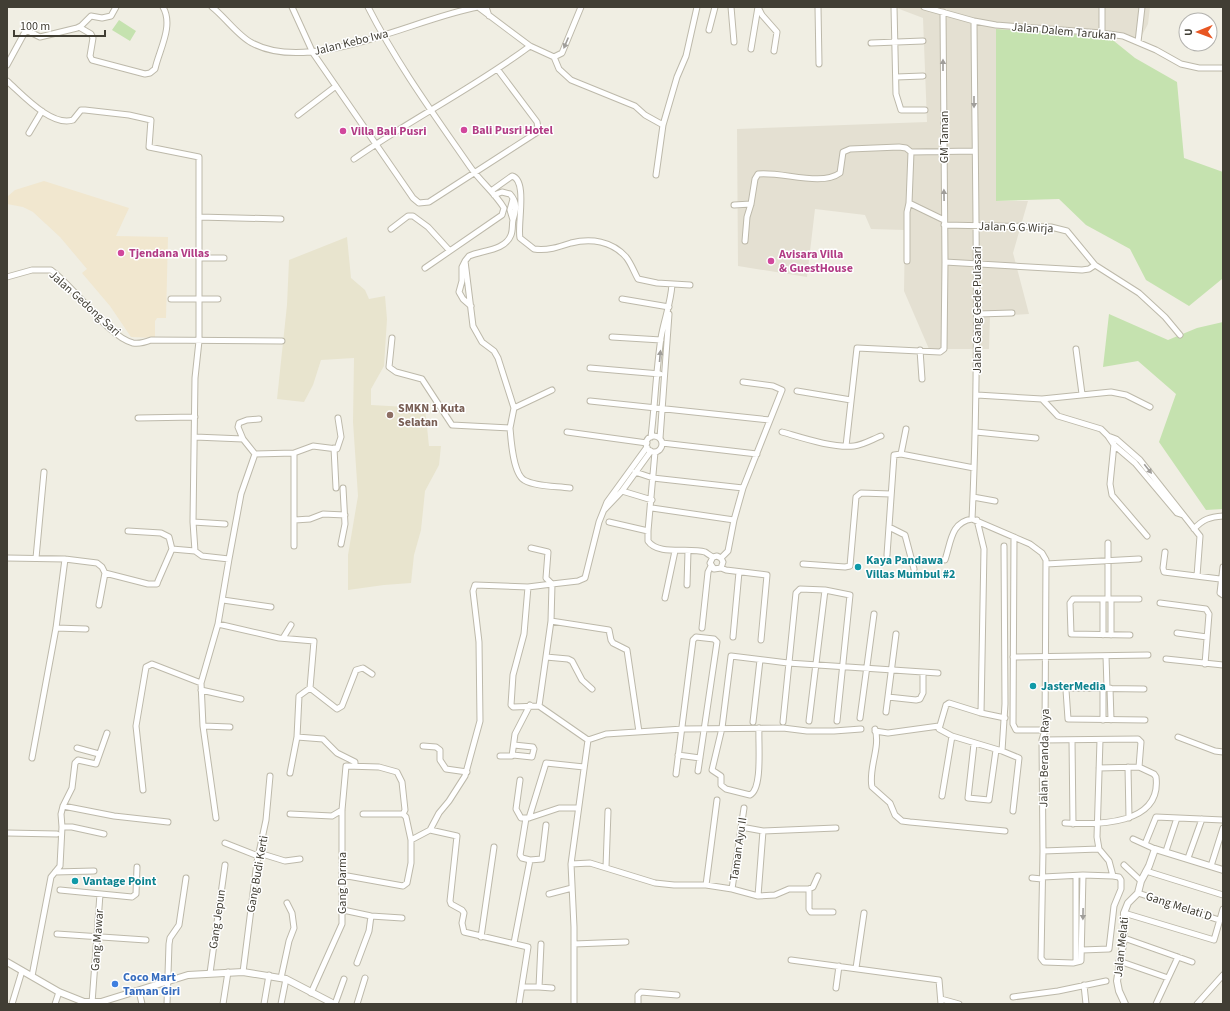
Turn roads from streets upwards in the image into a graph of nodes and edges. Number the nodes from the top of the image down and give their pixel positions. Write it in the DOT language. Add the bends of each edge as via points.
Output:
graph roads {
  1 [pos="116,7"];
  2 [pos="163,7"];
  3 [pos="212,7"];
  4 [pos="292,7"];
  5 [pos="368,7"];
  6 [pos="478,7"];
  7 [pos="486,7"];
  8 [pos="581,7"];
  9 [pos="698,7"];
  10 [pos="715,7"];
  11 [pos="731,7"];
  12 [pos="758,7"];
  13 [pos="818,7"];
  14 [pos="894,7"];
  15 [pos="924,7"];
  16 [pos="1102,7"];
  17 [pos="1142,7"];
  18 [pos="454,9"];
  19 [pos="943,12"];
  20 [pos="489,16"];
  21 [pos="974,21"];
  22 [pos="79,28"];
  23 [pos="709,30"];
  24 [pos="1102,33"];
  25 [pos="383,37"];
  26 [pos="923,41"];
  27 [pos="734,42"];
  28 [pos="895,42"];
  29 [pos="1138,42"];
  30 [pos="871,43"];
  31 [pos="530,46"];
  32 [pos="751,49"];
  33 [pos="774,51"];
  34 [pos="313,53"];
  35 [pos="554,58"];
  36 [pos="819,64"];
  37 [pos="7,65"];
  38 [pos="1223,68"];
  39 [pos="498,70"];
  40 [pos="896,76"];
  41 [pos="923,76"];
  42 [pos="7,81"];
  43 [pos="336,86"];
  44 [pos="431,110"];
  45 [pos="925,110"];
  46 [pos="42,111"];
  47 [pos="298,115"];
  48 [pos="663,124"];
  49 [pos="29,133"];
  50 [pos="376,144"];
  51 [pos="975,151"];
  52 [pos="911,152"];
  53 [pos="944,152"];
  54 [pos="354,159"];
  55 [pos="474,172"];
  56 [pos="656,175"];
  57 [pos="492,193"];
  58 [pos="909,203"];
  59 [pos="751,204"];
  60 [pos="734,205"];
  61 [pos="199,218"];
  62 [pos="281,219"];
  63 [pos="944,223"];
  64 [pos="976,226"];
  65 [pos="391,229"];
  66 [pos="746,241"];
  67 [pos="449,250"];
  68 [pos="199,258"];
  69 [pos="224,258"];
  70 [pos="466,261"];
  71 [pos="907,261"];
  72 [pos="945,262"];
  73 [pos="977,263"];
  74 [pos="1095,265"];
  75 [pos="425,268"];
  76 [pos="7,277"];
  77 [pos="672,284"];
  78 [pos="690,285"];
  79 [pos="198,298"];
  80 [pos="171,299"];
  81 [pos="218,299"];
  82 [pos="622,299"];
  83 [pos="471,306"];
  84 [pos="669,307"];
  85 [pos="1012,313"];
  86 [pos="978,314"];
  87 [pos="1180,335"];
  88 [pos="612,337"];
  89 [pos="392,338"];
  90 [pos="661,340"];
  91 [pos="199,341"];
  92 [pos="282,341"];
  93 [pos="1076,349"];
  94 [pos="920,350"];
  95 [pos="590,368"];
  96 [pos="661,374"];
  97 [pos="922,379"];
  98 [pos="743,382"];
  99 [pos="552,390"];
  100 [pos="797,391"];
  101 [pos="977,394"];
  102 [pos="1082,394"];
  103 [pos="1042,399"];
  104 [pos="851,400"];
  105 [pos="590,401"];
  106 [pos="655,406"];
  107 [pos="661,407"];
  108 [pos="1150,407"];
  109 [pos="514,408"];
  110 [pos="195,417"];
  111 [pos="138,418"];
  112 [pos="338,418"];
  113 [pos="259,419"];
  114 [pos="770,420"];
  115 [pos="510,428"];
  116 [pos="906,429"];
  117 [pos="567,432"];
  118 [pos="782,432"];
  119 [pos="976,432"];
  120 [pos="881,436"];
  121 [pos="1108,436"];
  122 [pos="195,437"];
  123 [pos="651,437"];
  124 [pos="1036,438"];
  125 [pos="243,439"];
  126 [pos="1116,439"];
  127 [pos="661,441"];
  128 [pos="1114,445"];
  129 [pos="846,446"];
  130 [pos="334,448"];
  131 [pos="650,448"];
  132 [pos="294,453"];
  133 [pos="255,454"];
  134 [pos="757,454"];
  135 [pos="901,454"];
  136 [pos="974,468"];
  137 [pos="44,472"];
  138 [pos="635,472"];
  139 [pos="653,478"];
  140 [pos="336,488"];
  141 [pos="343,488"];
  142 [pos="570,488"];
  143 [pos="743,488"];
  144 [pos="622,491"];
  145 [pos="891,494"];
  146 [pos="973,497"];
  147 [pos="652,500"];
  148 [pos="995,501"];
  149 [pos="652,508"];
  150 [pos="603,511"];
  151 [pos="345,515"];
  152 [pos="1183,515"];
  153 [pos="1223,516"];
  154 [pos="295,520"];
  155 [pos="734,520"];
  156 [pos="975,520"];
  157 [pos="193,522"];
  158 [pos="609,522"];
  159 [pos="225,524"];
  160 [pos="889,527"];
  161 [pos="1194,528"];
  162 [pos="128,531"];
  163 [pos="648,531"];
  164 [pos="1147,536"];
  165 [pos="1014,537"];
  166 [pos="1108,543"];
  167 [pos="341,544"];
  168 [pos="294,546"];
  169 [pos="1004,546"];
  170 [pos="531,548"];
  171 [pos="172,549"];
  172 [pos="195,551"];
  173 [pos="675,551"];
  174 [pos="688,551"];
  175 [pos="1165,552"];
  176 [pos="887,555"];
  177 [pos="713,557"];
  178 [pos="7,558"];
  179 [pos="36,558"];
  180 [pos="721,558"];
  181 [pos="65,559"];
  182 [pos="229,559"];
  183 [pos="1108,559"];
  184 [pos="1139,559"];
  185 [pos="945,560"];
  186 [pos="803,564"];
  187 [pos="1046,564"];
  188 [pos="711,566"];
  189 [pos="1223,567"];
  190 [pos="721,568"];
  191 [pos="914,570"];
  192 [pos="739,572"];
  193 [pos="105,573"];
  194 [pos="1197,576"];
  195 [pos="1220,579"];
  196 [pos="552,584"];
  197 [pos="687,584"];
  198 [pos="528,588"];
  199 [pos="824,590"];
  200 [pos="1223,595"];
  201 [pos="665,598"];
  202 [pos="1107,599"];
  203 [pos="1139,599"];
  204 [pos="223,600"];
  205 [pos="1160,603"];
  206 [pos="99,605"];
  207 [pos="272,607"];
  208 [pos="874,614"];
  209 [pos="551,621"];
  210 [pos="218,624"];
  211 [pos="292,625"];
  212 [pos="56,628"];
  213 [pos="702,628"];
  214 [pos="86,629"];
  215 [pos="1178,633"];
  216 [pos="896,634"];
  217 [pos="1103,635"];
  218 [pos="1111,635"];
  219 [pos="1130,635"];
  220 [pos="733,637"];
  221 [pos="1207,637"];
  222 [pos="283,638"];
  223 [pos="761,640"];
  224 [pos="1148,655"];
  225 [pos="1046,656"];
  226 [pos="1106,656"];
  227 [pos="546,657"];
  228 [pos="1013,657"];
  229 [pos="1166,659"];
  230 [pos="760,660"];
  231 [pos="788,663"];
  232 [pos="1205,664"];
  233 [pos="816,665"];
  234 [pos="1223,665"];
  235 [pos="842,667"];
  236 [pos="866,668"];
  237 [pos="891,670"];
  238 [pos="923,672"];
  239 [pos="372,674"];
  240 [pos="938,674"];
  241 [pos="201,683"];
  242 [pos="310,688"];
  243 [pos="1107,688"];
  244 [pos="592,689"];
  245 [pos="1144,689"];
  246 [pos="201,690"];
  247 [pos="888,697"];
  248 [pos="241,699"];
  249 [pos="530,705"];
  250 [pos="539,706"];
  251 [pos="886,712"];
  252 [pos="981,713"];
  253 [pos="860,718"];
  254 [pos="1005,718"];
  255 [pos="1103,720"];
  256 [pos="1111,720"];
  257 [pos="1145,720"];
  258 [pos="809,721"];
  259 [pos="837,721"];
  260 [pos="753,722"];
  261 [pos="783,722"];
  262 [pos="203,726"];
  263 [pos="939,726"];
  264 [pos="230,727"];
  265 [pos="705,728"];
  266 [pos="722,728"];
  267 [pos="759,728"];
  268 [pos="861,728"];
  269 [pos="683,729"];
  270 [pos="1045,730"];
  271 [pos="639,732"];
  272 [pos="107,733"];
  273 [pos="952,736"];
  274 [pos="296,737"];
  275 [pos="1178,737"];
  276 [pos="588,740"];
  277 [pos="1042,740"];
  278 [pos="1072,740"];
  279 [pos="1100,740"];
  280 [pos="974,744"];
  281 [pos="514,745"];
  282 [pos="423,746"];
  283 [pos="77,748"];
  284 [pos="999,751"];
  285 [pos="1223,752"];
  286 [pos="99,754"];
  287 [pos="513,755"];
  288 [pos="678,755"];
  289 [pos="500,756"];
  290 [pos="32,758"];
  291 [pos="700,758"];
  292 [pos="355,765"];
  293 [pos="584,767"];
  294 [pos="1139,767"];
  295 [pos="1099,768"];
  296 [pos="1128,768"];
  297 [pos="698,771"];
  298 [pos="290,772"];
  299 [pos="467,772"];
  300 [pos="676,774"];
  301 [pos="270,776"];
  302 [pos="520,780"];
  303 [pos="143,790"];
  304 [pos="942,796"];
  305 [pos="717,800"];
  306 [pos="63,806"];
  307 [pos="578,808"];
  308 [pos="744,808"];
  309 [pos="342,810"];
  310 [pos="608,811"];
  311 [pos="1014,811"];
  312 [pos="290,814"];
  313 [pos="363,814"];
  314 [pos="404,814"];
  315 [pos="216,818"];
  316 [pos="527,818"];
  317 [pos="1129,818"];
  318 [pos="1177,818"];
  319 [pos="1202,819"];
  320 [pos="1223,820"];
  321 [pos="168,822"];
  322 [pos="1065,823"];
  323 [pos="1073,824"];
  324 [pos="1097,824"];
  325 [pos="546,825"];
  326 [pos="62,827"];
  327 [pos="741,827"];
  328 [pos="836,828"];
  329 [pos="1223,828"];
  330 [pos="430,830"];
  331 [pos="763,831"];
  332 [pos="1005,831"];
  333 [pos="7,834"];
  334 [pos="57,834"];
  335 [pos="104,834"];
  336 [pos="1133,839"];
  337 [pos="411,840"];
  338 [pos="225,843"];
  339 [pos="1145,844"];
  340 [pos="494,847"];
  341 [pos="1099,849"];
  342 [pos="1155,849"];
  343 [pos="1043,850"];
  344 [pos="1166,851"];
  345 [pos="258,854"];
  346 [pos="1188,858"];
  347 [pos="300,859"];
  348 [pos="530,860"];
  349 [pos="571,864"];
  350 [pos="225,865"];
  351 [pos="1124,865"];
  352 [pos="1211,866"];
  353 [pos="137,867"];
  354 [pos="606,867"];
  355 [pos="1223,870"];
  356 [pos="94,871"];
  357 [pos="1146,871"];
  358 [pos="54,872"];
  359 [pos="342,875"];
  360 [pos="1083,875"];
  361 [pos="818,876"];
  362 [pos="1076,876"];
  363 [pos="1113,876"];
  364 [pos="186,878"];
  365 [pos="1032,878"];
  366 [pos="1042,878"];
  367 [pos="1141,881"];
  368 [pos="706,885"];
  369 [pos="572,888"];
  370 [pos="732,889"];
  371 [pos="809,889"];
  372 [pos="60,890"];
  373 [pos="1138,893"];
  374 [pos="100,894"];
  375 [pos="549,894"];
  376 [pos="1223,895"];
  377 [pos="758,896"];
  378 [pos="287,903"];
  379 [pos="1223,909"];
  380 [pos="343,910"];
  381 [pos="833,912"];
  382 [pos="864,913"];
  383 [pos="1124,913"];
  384 [pos="371,916"];
  385 [pos="402,918"];
  386 [pos="1219,920"];
  387 [pos="57,934"];
  388 [pos="481,937"];
  389 [pos="98,938"];
  390 [pos="1124,938"];
  391 [pos="146,940"];
  392 [pos="626,942"];
  393 [pos="514,943"];
  394 [pos="541,944"];
  395 [pos="574,944"];
  396 [pos="1082,950"];
  397 [pos="1178,957"];
  398 [pos="791,960"];
  399 [pos="1119,961"];
  400 [pos="7,962"];
  401 [pos="1076,962"];
  402 [pos="1192,962"];
  403 [pos="357,963"];
  404 [pos="839,966"];
  405 [pos="856,968"];
  406 [pos="22,971"];
  407 [pos="228,972"];
  408 [pos="243,972"];
  409 [pos="210,973"];
  410 [pos="269,975"];
  411 [pos="1223,975"];
  412 [pos="32,976"];
  413 [pos="365,978"];
  414 [pos="1168,978"];
  415 [pos="284,979"];
  416 [pos="344,979"];
  417 [pos="1106,981"];
  418 [pos="167,982"];
  419 [pos="1084,985"];
  420 [pos="523,987"];
  421 [pos="539,987"];
  422 [pos="552,988"];
  423 [pos="836,988"];
  424 [pos="139,991"];
  425 [pos="59,992"];
  426 [pos="311,993"];
  427 [pos="677,995"];
  428 [pos="1013,997"];
  429 [pos="78,1002"];
  430 [pos="941,1002"];
  431 [pos="92,1003"];
  432 [pos="12,1004"];
  433 [pos="55,1004"];
  434 [pos="142,1004"];
  435 [pos="167,1004"];
  436 [pos="223,1004"];
  437 [pos="264,1004"];
  438 [pos="281,1004"];
  439 [pos="334,1004"];
  440 [pos="357,1004"];
  441 [pos="519,1004"];
  442 [pos="574,1004"];
  443 [pos="638,1004"];
  444 [pos="958,1004"];
  445 [pos="1086,1004"];
  446 [pos="1125,1004"];
  447 [pos="1156,1004"];
  448 [pos="1198,1004"];
  1 -- 22 [label="street" via="111,16 91,16"];
  2 -- 22 [label="street" via="167,28 155,69 150,73 144,74 92,60 90,56 94,38"];
  3 -- 34 [label="street, Jalan Kebo Iwa" via="250,43 278,51"];
  4 -- 34 [label="street"];
  5 -- 25 [label="street"];
  6 -- 18 [label="street, Jalan Kebo Iwa"];
  6 -- 20 [label="street, Jalan Kebo Iwa"];
  7 -- 20 [label="street"];
  8 -- 35 [label="street, one-way" via="562,53"];
  9 -- 48 [label="street" via="686,56"];
  10 -- 23 [label="street"];
  11 -- 27 [label="street"];
  12 -- 32 [label="street"];
  12 -- 33 [label="street" via="778,32"];
  13 -- 36 [label="street"];
  14 -- 28 [label="street"];
  15 -- 19 [label="street, Jalan Dalem Tarukan"];
  16 -- 24 [label="street"];
  17 -- 29 [label="street"];
  18 -- 25 [label="street, Jalan Kebo Iwa"];
  19 -- 21 [label="street, Jalan Dalem Tarukan"];
  53 -- 19 [label="street, GM Taman, one-way"];
  20 -- 31 [label="street, Jalan Kebo Iwa"];
  21 -- 24 [label="street, Jalan Dalem Tarukan"];
  21 -- 51 [label="street, Jalan Gang Gede Pulasari, one-way"];
  22 -- 37 [label="street" via="43,37 26,30"];
  24 -- 29 [label="street, Jalan Dalem Tarukan" via="1123,36"];
  25 -- 34 [label="street, Jalan Kebo Iwa"];
  25 -- 44 [label="street"];
  26 -- 28 [label="street"];
  28 -- 30 [label="street"];
  28 -- 40 [label="street"];
  29 -- 38 [label="street, Jalan Dalem Tarukan" via="1181,64 1199,68"];
  31 -- 35 [label="street, Jalan Kebo Iwa"];
  31 -- 39 [label="street"];
  34 -- 43 [label="street"];
  35 -- 48 [label="street" via="559,69 571,80 635,106 645,115"];
  39 -- 44 [label="street"];
  39 -- 55 [label="street" via="530,110 538,128 536,133"];
  40 -- 41 [label="street"];
  40 -- 45 [label="street" via="896,94 901,110"];
  42 -- 46 [label="street"];
  43 -- 47 [label="street"];
  43 -- 50 [label="street"];
  44 -- 50 [label="street"];
  44 -- 55 [label="street"];
  46 -- 49 [label="street"];
  46 -- 61 [label="street" via="61,121 73,120 81,110 129,114 151,120 149,147 199,157"];
  48 -- 56 [label="street"];
  50 -- 54 [label="street"];
  50 -- 55 [label="street" via="419,203 429,202"];
  51 -- 53 [label="street"];
  51 -- 64 [label="street, Jalan Gang Gede Pulasari"];
  52 -- 53 [label="street"];
  52 -- 58 [label="street"];
  52 -- 59 [label="street" via="899,147 845,150 840,173 821,178 758,174"];
  63 -- 53 [label="street, GM Taman, one-way"];
  55 -- 57 [label="street"];
  57 -- 67 [label="street" via="504,208 502,215"];
  57 -- 70 [label="street" via="510,194 513,199 510,210 513,220 512,233 505,244 469,256"];
  57 -- 77 [label="street" via="512,176 519,181 521,188 518,230 520,238 534,250 592,240 605,243 627,257 638,279"];
  58 -- 63 [label="street"];
  58 -- 71 [label="street" via="906,212"];
  59 -- 60 [label="street"];
  59 -- 66 [label="street" via="747,217"];
  61 -- 62 [label="street"];
  61 -- 68 [label="street"];
  63 -- 64 [label="street, Jalan G G Wirja"];
  63 -- 72 [label="street, GM Taman"];
  64 -- 73 [label="street, Jalan Gang Gede Pulasari"];
  64 -- 74 [label="street, Jalan G G Wirja" via="1051,227 1067,230"];
  65 -- 67 [label="street" via="408,216 413,216 428,227"];
  67 -- 75 [label="street"];
  68 -- 69 [label="street"];
  68 -- 79 [label="street"];
  70 -- 83 [label="street"];
  70 -- 83 [label="street" via="462,267 459,292"];
  72 -- 73 [label="street"];
  72 -- 94 [label="street, GM Taman" via="944,349 940,352"];
  73 -- 74 [label="street" via="1082,270"];
  73 -- 86 [label="street, Jalan Gang Gede Pulasari"];
  74 -- 87 [label="street, Jalan G G Wirja" via="1139,293"];
  76 -- 91 [label="street, Jalan Gedong Sari" via="32,270 51,270 102,321 133,343 151,340"];
  77 -- 78 [label="street"];
  77 -- 84 [label="street"];
  79 -- 80 [label="street"];
  79 -- 81 [label="street"];
  79 -- 91 [label="street"];
  82 -- 84 [label="street"];
  83 -- 109 [label="street" via="476,334 498,358"];
  84 -- 90 [label="street"];
  84 -- 96 [label="street"];
  85 -- 86 [label="street"];
  86 -- 101 [label="street, Jalan Gang Gede Pulasari"];
  88 -- 90 [label="street"];
  89 -- 115 [label="street" via="389,367 396,372 422,379 452,425"];
  96 -- 90 [label="street, one-way"];
  91 -- 92 [label="street, Jalan Gedong Sari"];
  91 -- 110 [label="street" via="195,378"];
  93 -- 102 [label="street"];
  94 -- 97 [label="street"];
  94 -- 104 [label="street" via="859,347 855,351"];
  95 -- 96 [label="street"];
  96 -- 106 [label="street"];
  96 -- 107 [label="street"];
  98 -- 114 [label="street" via="781,389"];
  99 -- 109 [label="street"];
  100 -- 104 [label="street"];
  101 -- 103 [label="street"];
  101 -- 119 [label="street, Jalan Gang Gede Pulasari"];
  102 -- 103 [label="street"];
  102 -- 108 [label="street" via="1119,393"];
  103 -- 121 [label="street" via="1058,416 1097,427"];
  104 -- 129 [label="street"];
  105 -- 106 [label="street"];
  106 -- 107 [label="street"];
  106 -- 123 [label="street"];
  107 -- 114 [label="street"];
  107 -- 127 [label="street"];
  109 -- 115 [label="street"];
  110 -- 111 [label="street"];
  110 -- 122 [label="street"];
  112 -- 130 [label="street" via="341,437 339,447"];
  113 -- 125 [label="street" via="239,423"];
  114 -- 134 [label="street"];
  115 -- 142 [label="street" via="513,454 518,474 523,480"];
  116 -- 135 [label="street"];
  117 -- 131 [label="street"];
  118 -- 129 [label="street" via="809,440"];
  119 -- 124 [label="street"];
  119 -- 136 [label="street, Jalan Gang Gede Pulasari"];
  120 -- 129 [label="street" via="855,446"];
  121 -- 126 [label="street"];
  121 -- 128 [label="street"];
  122 -- 125 [label="street"];
  122 -- 157 [label="street"];
  123 -- 127 [label="street"];
  123 -- 131 [label="street"];
  125 -- 133 [label="street"];
  126 -- 128 [label="street"];
  126 -- 152 [label="street, one-way" via="1140,460"];
  127 -- 131 [label="street" via="662,448"];
  127 -- 134 [label="street"];
  128 -- 152 [label="street" via="1135,463 1177,513"];
  128 -- 164 [label="street" via="1110,484 1112,495"];
  130 -- 132 [label="street" via="314,446"];
  130 -- 140 [label="street"];
  131 -- 138 [label="street"];
  131 -- 139 [label="street"];
  131 -- 150 [label="street" via="607,502"];
  132 -- 133 [label="street"];
  132 -- 154 [label="street"];
  133 -- 182 [label="street" via="241,494"];
  134 -- 143 [label="street"];
  135 -- 136 [label="street"];
  135 -- 145 [label="street" via="894,455"];
  136 -- 146 [label="street, Jalan Gang Gede Pulasari"];
  137 -- 179 [label="street"];
  138 -- 139 [label="street"];
  138 -- 144 [label="street"];
  139 -- 143 [label="street"];
  139 -- 147 [label="street"];
  141 -- 151 [label="street"];
  143 -- 155 [label="street"];
  144 -- 147 [label="street"];
  144 -- 150 [label="street"];
  145 -- 160 [label="street"];
  145 -- 186 [label="street" via="861,493 857,496 849,567"];
  146 -- 148 [label="street"];
  146 -- 156 [label="street, Jalan Gang Gede Pulasari"];
  147 -- 149 [label="street"];
  149 -- 155 [label="street"];
  149 -- 163 [label="street"];
  150 -- 196 [label="street" via="585,578"];
  151 -- 154 [label="street" via="323,514 310,519"];
  151 -- 167 [label="street"];
  152 -- 161 [label="street"];
  153 -- 161 [label="street" via="1209,517"];
  154 -- 168 [label="street"];
  155 -- 180 [label="street" via="728,550"];
  156 -- 165 [label="street"];
  156 -- 185 [label="street" via="960,522"];
  156 -- 252 [label="street, Jalan Gang Gede Pulasari" via="984,550"];
  157 -- 159 [label="street"];
  157 -- 172 [label="street"];
  158 -- 163 [label="street"];
  160 -- 176 [label="street"];
  160 -- 191 [label="street" via="905,535"];
  161 -- 194 [label="street" via="1200,538"];
  162 -- 171 [label="street" via="166,534 172,541"];
  163 -- 173 [label="street" via="648,541 651,545"];
  165 -- 187 [label="street, Jalan Beranda Raya" via="1042,553"];
  165 -- 228 [label="street"];
  166 -- 183 [label="street"];
  169 -- 254 [label="street"];
  170 -- 196 [label="street" via="548,552 546,578"];
  171 -- 172 [label="street"];
  171 -- 193 [label="street" via="157,584"];
  172 -- 182 [label="street" via="202,556"];
  173 -- 174 [label="street"];
  173 -- 201 [label="street"];
  174 -- 177 [label="street" via="705,552"];
  174 -- 197 [label="street"];
  175 -- 194 [label="street" via="1164,572"];
  177 -- 180 [label="street"];
  177 -- 188 [label="street" via="710,561"];
  178 -- 179 [label="street"];
  179 -- 181 [label="street"];
  180 -- 190 [label="street"];
  181 -- 193 [label="street" via="97,563"];
  181 -- 212 [label="street"];
  182 -- 204 [label="street"];
  183 -- 184 [label="street"];
  183 -- 187 [label="street"];
  183 -- 202 [label="street"];
  187 -- 225 [label="street, Jalan Beranda Raya"];
  188 -- 190 [label="street" via="714,569"];
  188 -- 213 [label="street" via="708,572"];
  189 -- 195 [label="street"];
  190 -- 192 [label="street"];
  192 -- 220 [label="street"];
  192 -- 223 [label="street" via="765,574 767,577"];
  193 -- 206 [label="street"];
  194 -- 195 [label="street"];
  195 -- 200 [label="street" via="1220,593"];
  196 -- 198 [label="street"];
  196 -- 209 [label="street"];
  198 -- 249 [label="street" via="524,634 512,676 511,703 513,707"];
  198 -- 299 [label="street" via="475,585 473,592 479,642 480,721"];
  199 -- 231 [label="street" via="800,589 796,593"];
  199 -- 233 [label="street"];
  199 -- 235 [label="street" via="851,596"];
  202 -- 203 [label="street"];
  202 -- 217 [label="street"];
  202 -- 217 [label="street" via="1071,600 1070,632 1073,635"];
  202 -- 218 [label="street"];
  204 -- 207 [label="street"];
  204 -- 210 [label="street"];
  205 -- 221 [label="street" via="1206,609 1209,614"];
  208 -- 236 [label="street"];
  209 -- 227 [label="street"];
  209 -- 271 [label="street" via="611,631 611,640 627,650"];
  210 -- 222 [label="street"];
  210 -- 241 [label="street"];
  211 -- 222 [label="street"];
  212 -- 214 [label="street"];
  212 -- 290 [label="street"];
  215 -- 221 [label="street"];
  216 -- 237 [label="street"];
  217 -- 218 [label="street"];
  218 -- 219 [label="street"];
  221 -- 232 [label="street"];
  222 -- 242 [label="street" via="314,641"];
  224 -- 226 [label="street"];
  225 -- 226 [label="street"];
  225 -- 228 [label="street"];
  225 -- 270 [label="street, Jalan Beranda Raya"];
  226 -- 243 [label="street"];
  227 -- 244 [label="street" via="572,661 582,680"];
  227 -- 250 [label="street"];
  228 -- 270 [label="street" via="1014,728"];
  229 -- 232 [label="street"];
  230 -- 231 [label="street"];
  230 -- 260 [label="street"];
  230 -- 266 [label="street" via="731,656"];
  231 -- 233 [label="street"];
  231 -- 261 [label="street"];
  232 -- 234 [label="street"];
  233 -- 235 [label="street"];
  233 -- 258 [label="street"];
  235 -- 236 [label="street"];
  235 -- 259 [label="street"];
  236 -- 237 [label="street"];
  236 -- 253 [label="street"];
  237 -- 238 [label="street"];
  237 -- 247 [label="street"];
  238 -- 240 [label="street"];
  238 -- 247 [label="street" via="923,693 920,699"];
  239 -- 242 [label="street" via="363,668 356,670 340,708 337,709"];
  241 -- 246 [label="street"];
  241 -- 303 [label="street" via="152,664 146,667 136,726"];
  242 -- 274 [label="street" via="300,696"];
  243 -- 245 [label="street"];
  243 -- 255 [label="street"];
  243 -- 255 [label="street" via="1066,690 1067,718"];
  243 -- 256 [label="street"];
  246 -- 248 [label="street"];
  246 -- 262 [label="street"];
  247 -- 251 [label="street"];
  249 -- 250 [label="street"];
  249 -- 281 [label="street" via="516,731"];
  250 -- 276 [label="street"];
  252 -- 254 [label="street"];
  252 -- 263 [label="street" via="949,703"];
  254 -- 284 [label="street"];
  255 -- 256 [label="street"];
  256 -- 257 [label="street"];
  262 -- 264 [label="street"];
  262 -- 315 [label="street"];
  263 -- 273 [label="street" via="941,731"];
  263 -- 332 [label="street" via="888,733 875,730 872,787 886,798 898,818 910,822"];
  265 -- 266 [label="street"];
  265 -- 269 [label="street"];
  265 -- 269 [label="street" via="717,642 714,639 696,637 693,640"];
  265 -- 291 [label="street"];
  266 -- 267 [label="street"];
  266 -- 267 [label="street" via="713,771 721,776 720,782 723,787 750,796 756,789 758,779"];
  267 -- 268 [label="street" via="834,731"];
  269 -- 271 [label="street"];
  269 -- 288 [label="street"];
  270 -- 277 [label="street, Jalan Beranda Raya"];
  271 -- 276 [label="street" via="606,734"];
  272 -- 286 [label="street"];
  273 -- 280 [label="street"];
  273 -- 304 [label="street"];
  274 -- 292 [label="street" via="323,739 337,753 355,762"];
  274 -- 298 [label="street"];
  275 -- 285 [label="street"];
  276 -- 293 [label="street"];
  277 -- 278 [label="street"];
  277 -- 343 [label="street, Jalan Beranda Raya"];
  278 -- 279 [label="street"];
  278 -- 323 [label="street"];
  279 -- 294 [label="street" via="1139,740"];
  279 -- 295 [label="street"];
  280 -- 284 [label="street"];
  280 -- 284 [label="street" via="968,798 989,800"];
  281 -- 287 [label="street"];
  281 -- 287 [label="street" via="533,747 534,750 532,757"];
  282 -- 299 [label="street" via="436,747 440,750 440,760 446,769"];
  283 -- 286 [label="street"];
  284 -- 311 [label="street" via="1019,758"];
  286 -- 306 [label="street" via="96,764 76,760 72,788"];
  287 -- 289 [label="street"];
  288 -- 291 [label="street"];
  288 -- 300 [label="street"];
  291 -- 297 [label="street"];
  292 -- 309 [label="street, Gang Darma" via="348,764 345,767"];
  292 -- 314 [label="street" via="397,772 402,782"];
  293 -- 307 [label="street"];
  293 -- 316 [label="street" via="546,763"];
  294 -- 296 [label="street"];
  294 -- 317 [label="street" via="1156,777 1154,800 1143,811"];
  295 -- 296 [label="street"];
  295 -- 324 [label="street"];
  296 -- 317 [label="street"];
  299 -- 330 [label="street"];
  301 -- 345 [label="street, Gang Budi Kerti" via="264,833"];
  302 -- 316 [label="street" via="516,810 519,816"];
  305 -- 368 [label="street"];
  306 -- 321 [label="street" via="114,816"];
  306 -- 326 [label="street"];
  307 -- 316 [label="street" via="559,808"];
  307 -- 349 [label="street"];
  308 -- 327 [label="street, Taman Ayu II"];
  309 -- 312 [label="street" via="332,816"];
  309 -- 359 [label="street, Gang Darma"];
  310 -- 354 [label="street"];
  313 -- 314 [label="street"];
  314 -- 337 [label="street"];
  316 -- 348 [label="street" via="520,855"];
  317 -- 324 [label="street"];
  318 -- 319 [label="street"];
  318 -- 339 [label="street" via="1155,817"];
  318 -- 344 [label="street"];
  319 -- 320 [label="street"];
  319 -- 346 [label="street"];
  322 -- 323 [label="street"];
  323 -- 324 [label="street"];
  324 -- 341 [label="street"];
  325 -- 348 [label="street" via="542,859"];
  326 -- 335 [label="street"];
  326 -- 358 [label="street" via="60,866"];
  327 -- 331 [label="street"];
  327 -- 370 [label="street, Taman Ayu II"];
  328 -- 331 [label="street"];
  329 -- 352 [label="street"];
  330 -- 337 [label="street"];
  330 -- 388 [label="street" via="457,836 451,904 464,913 464,932"];
  331 -- 377 [label="street"];
  333 -- 334 [label="street"];
  336 -- 339 [label="street"];
  337 -- 359 [label="street" via="410,867 405,885"];
  338 -- 345 [label="street"];
  339 -- 342 [label="street"];
  340 -- 388 [label="street"];
  341 -- 343 [label="street"];
  341 -- 363 [label="street" via="1109,861"];
  342 -- 344 [label="street"];
  342 -- 357 [label="street, Jalan Melati"];
  343 -- 366 [label="street, Jalan Beranda Raya"];
  344 -- 346 [label="street"];
  345 -- 347 [label="street" via="285,861"];
  345 -- 408 [label="street, Gang Budi Kerti"];
  346 -- 352 [label="street"];
  348 -- 393 [label="street"];
  349 -- 354 [label="street" via="590,863"];
  349 -- 369 [label="street"];
  350 -- 409 [label="street, Gang Jepun"];
  351 -- 367 [label="street"];
  352 -- 355 [label="street"];
  353 -- 374 [label="street" via="134,896"];
  354 -- 368 [label="street" via="655,883"];
  356 -- 358 [label="street"];
  357 -- 367 [label="street, Jalan Melati"];
  357 -- 376 [label="street"];
  358 -- 412 [label="street" via="49,884"];
  359 -- 380 [label="street, Gang Darma"];
  360 -- 362 [label="street"];
  360 -- 363 [label="street"];
  360 -- 396 [label="street, one-way"];
  361 -- 371 [label="street" via="813,887"];
  362 -- 366 [label="street"];
  362 -- 401 [label="street"];
  363 -- 396 [label="street" via="1119,877 1121,885 1114,906 1108,948"];
  364 -- 418 [label="street" via="179,925 170,938"];
  365 -- 366 [label="street"];
  366 -- 401 [label="street, Jalan Beranda Raya" via="1042,961"];
  367 -- 373 [label="street, Jalan Melati"];
  368 -- 370 [label="street"];
  369 -- 375 [label="street"];
  369 -- 395 [label="street"];
  370 -- 377 [label="street"];
  371 -- 377 [label="street" via="789,889 775,895"];
  371 -- 381 [label="street" via="811,912"];
  372 -- 374 [label="street, Gang Mawar"];
  373 -- 383 [label="street, Jalan Melati" via="1128,903"];
  373 -- 386 [label="street, Gang Melati D"];
  374 -- 389 [label="street, Gang Mawar"];
  378 -- 415 [label="street" via="292,913 294,928 289,940"];
  379 -- 386 [label="street"];
  380 -- 384 [label="street"];
  380 -- 426 [label="street, Gang Darma" via="342,924"];
  382 -- 405 [label="street"];
  383 -- 386 [label="street" via="1214,940"];
  383 -- 390 [label="street, Jalan Melati"];
  384 -- 385 [label="street"];
  384 -- 403 [label="street" via="369,931"];
  387 -- 389 [label="street"];
  388 -- 393 [label="street"];
  389 -- 391 [label="street"];
  389 -- 431 [label="street, Gang Mawar"];
  390 -- 397 [label="street"];
  390 -- 399 [label="street, Jalan Melati"];
  392 -- 395 [label="street"];
  393 -- 420 [label="street" via="528,947"];
  394 -- 421 [label="street"];
  395 -- 442 [label="street"];
  396 -- 401 [label="street" via="1080,962"];
  397 -- 402 [label="street"];
  397 -- 414 [label="street"];
  398 -- 404 [label="street"];
  399 -- 414 [label="street"];
  399 -- 446 [label="street, Jalan Melati" via="1117,981"];
  400 -- 406 [label="street"];
  404 -- 405 [label="street"];
  404 -- 423 [label="street"];
  405 -- 430 [label="street" via="939,980"];
  406 -- 412 [label="street"];
  406 -- 432 [label="street"];
  407 -- 408 [label="street"];
  407 -- 409 [label="street"];
  407 -- 436 [label="street"];
  408 -- 410 [label="street"];
  409 -- 418 [label="street" via="188,975"];
  410 -- 415 [label="street"];
  410 -- 437 [label="street"];
  411 -- 448 [label="street"];
  412 -- 425 [label="street"];
  413 -- 440 [label="street"];
  414 -- 447 [label="street"];
  415 -- 426 [label="street"];
  415 -- 438 [label="street"];
  416 -- 439 [label="street"];
  417 -- 419 [label="street"];
  418 -- 424 [label="street"];
  418 -- 435 [label="street"];
  419 -- 428 [label="street"];
  419 -- 445 [label="street"];
  420 -- 421 [label="street"];
  420 -- 441 [label="street"];
  421 -- 422 [label="street"];
  424 -- 431 [label="street"];
  424 -- 434 [label="street"];
  425 -- 429 [label="street"];
  425 -- 433 [label="street"];
  426 -- 439 [label="street"];
  427 -- 443 [label="street" via="641,992 638,995"];
  429 -- 431 [label="street"];
  430 -- 444 [label="street"];
}
